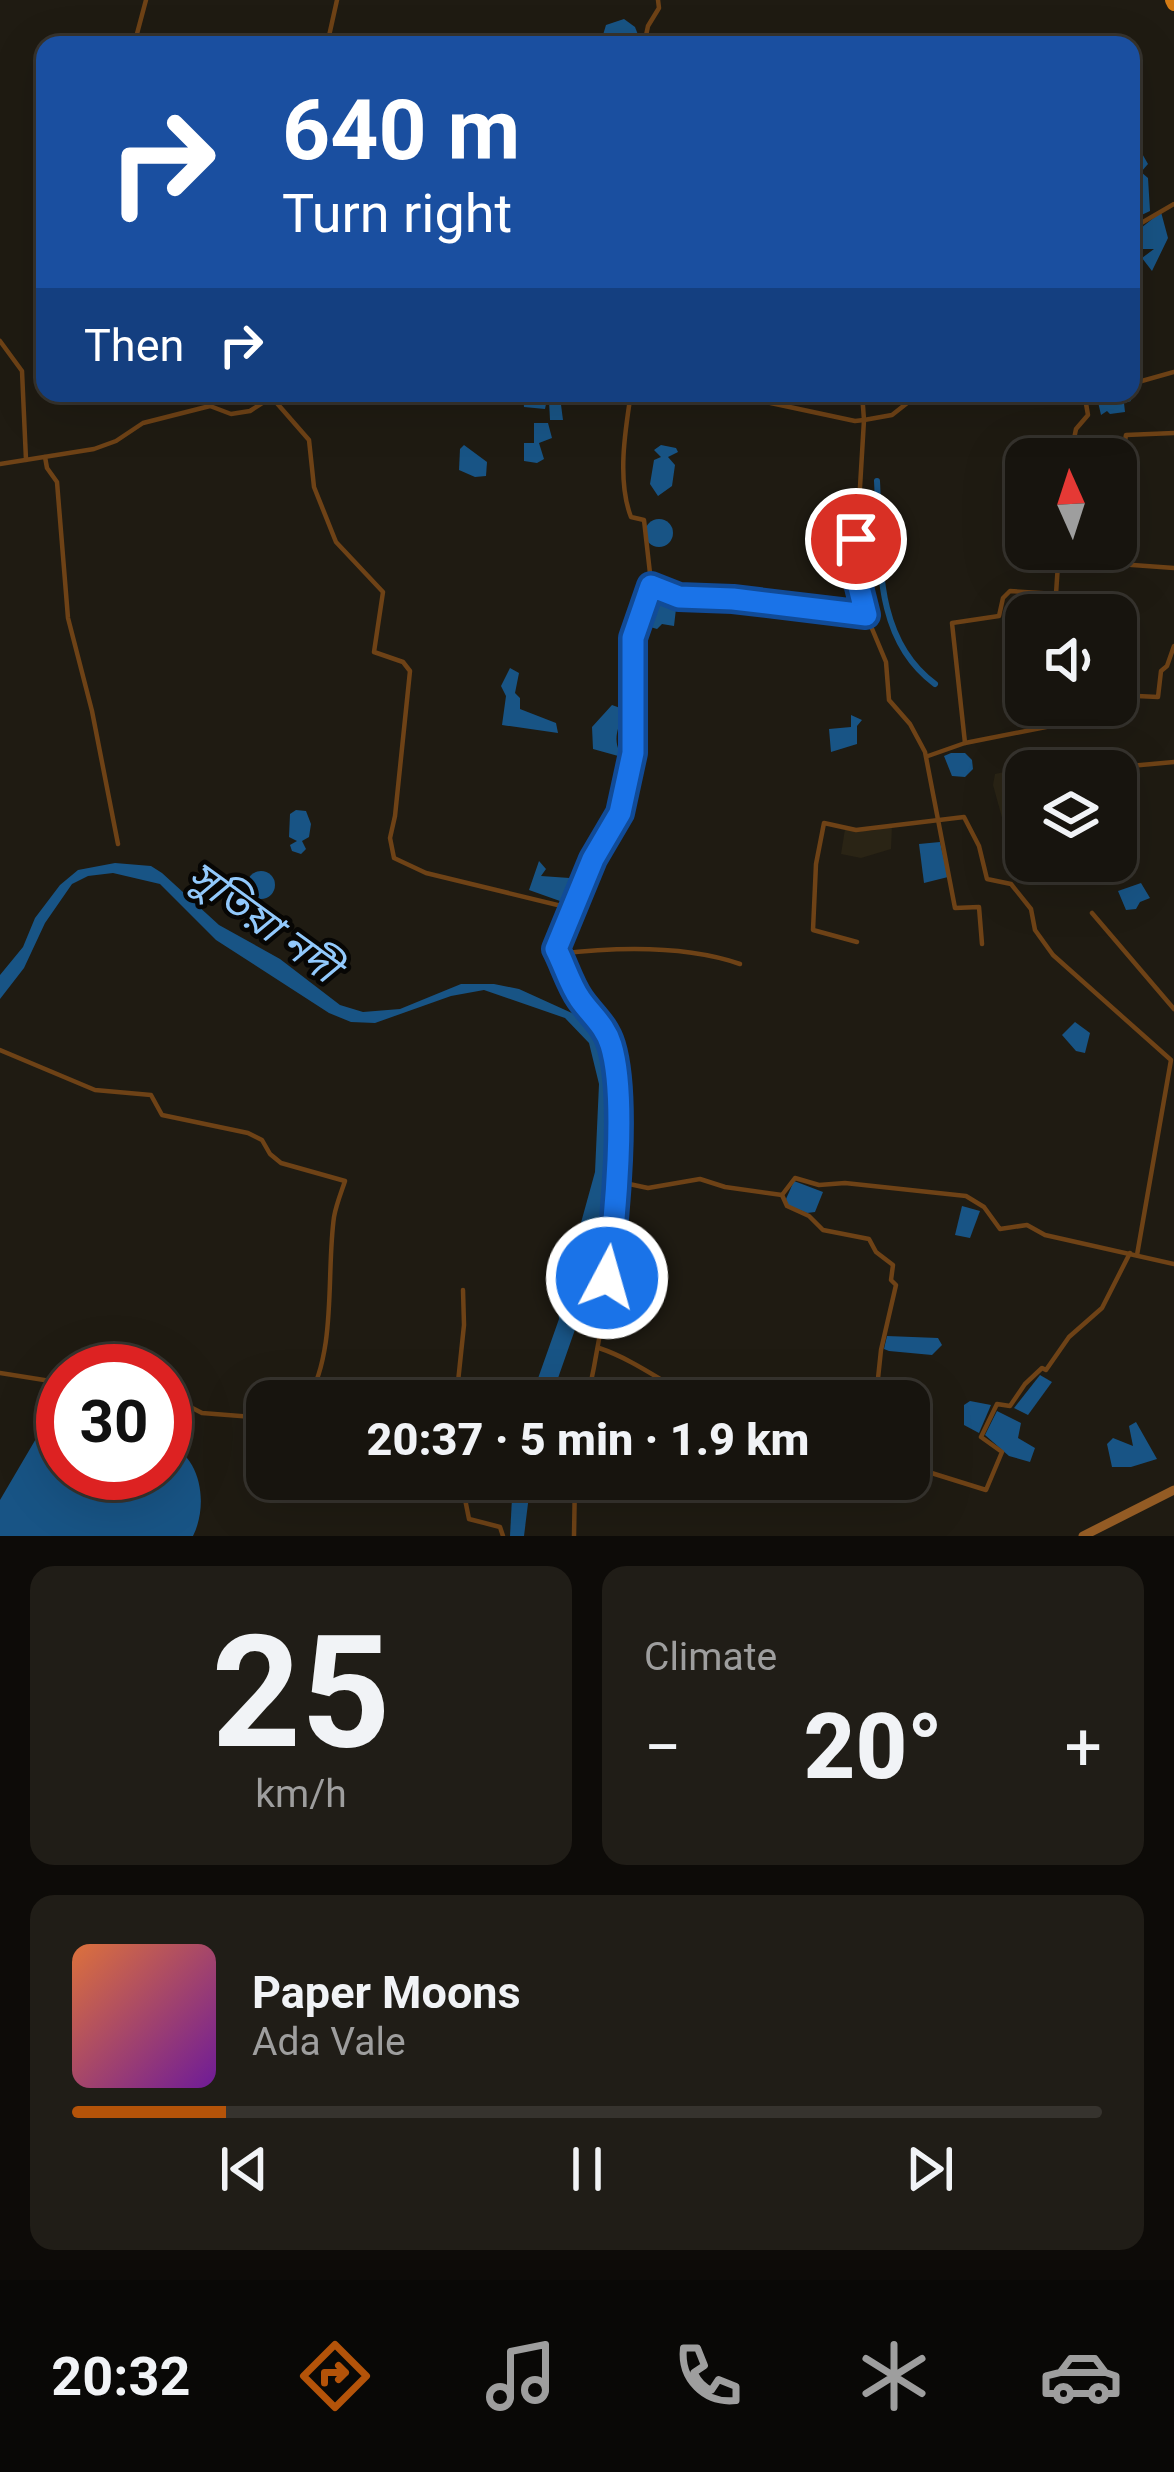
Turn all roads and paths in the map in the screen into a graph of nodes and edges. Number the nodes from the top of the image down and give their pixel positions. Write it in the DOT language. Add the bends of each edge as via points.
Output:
graph roads {
  1 [pos="146,0"];
  2 [pos="337,0"];
  3 [pos="658,0"];
  4 [pos="136,36"];
  5 [pos="329,36"];
  6 [pos="646,36"];
  7 [pos="1174,204"];
  8 [pos="1140,224"];
  9 [pos="0,341"];
  10 [pos="1174,372"];
  11 [pos="1140,381"];
  12 [pos="261,402"];
  13 [pos="275,402"];
  14 [pos="630,402"];
  15 [pos="763,402"];
  16 [pos="863,402"];
  17 [pos="908,402"];
  18 [pos="1086,402"];
  19 [pos="864,420"];
  20 [pos="1174,433"];
  21 [pos="1074,438"];
  22 [pos="1125,438"];
  23 [pos="45,457"];
  24 [pos="26,461"];
  25 [pos="0,464"];
  26 [pos="1137,565"];
  27 [pos="1174,568"];
  28 [pos="1059,570"];
  29 [pos="651,586"];
  30 [pos="866,615"];
  31 [pos="1174,646"];
  32 [pos="1137,696"];
  33 [pos="1051,726"];
  34 [pos="965,743"];
  35 [pos="926,757"];
  36 [pos="1174,762"];
  37 [pos="1137,765"];
  38 [pos="939,820"];
  39 [pos="118,844"];
  40 [pos="574,909"];
  41 [pos="1092,913"];
  42 [pos="857,943"];
  43 [pos="982,944"];
  44 [pos="558,954"];
  45 [pos="740,964"];
  46 [pos="1174,1009"];
  47 [pos="0,1050"];
  48 [pos="615,1181"];
  49 [pos="782,1195"];
  50 [pos="1133,1254"];
  51 [pos="1174,1264"];
  52 [pos="463,1290"];
  53 [pos="599,1348"];
  54 [pos="0,1373"];
  55 [pos="36,1379"];
  56 [pos="316,1380"];
  57 [pos="458,1380"];
  58 [pos="592,1380"];
  59 [pos="659,1380"];
  60 [pos="878,1380"];
  61 [pos="192,1406"];
  62 [pos="246,1418"];
  63 [pos="930,1473"];
  64 [pos="1174,1490"];
  65 [pos="465,1500"];
  66 [pos="575,1500"];
  67 [pos="503,1536"];
  68 [pos="574,1536"];
  69 [pos="1082,1536"];
  1 -- 4 [label="street"];
  2 -- 5 [label="street"];
  3 -- 6 [label="street"];
  7 -- 8 [label="street"];
  9 -- 24 [label="street" via="22,371"];
  10 -- 11 [label="street"];
  12 -- 23 [label="street" via="250,411 210,406 160,418 94,449"];
  13 -- 40 [label="street" via="309,440 314,487 336,542 382,592 374,652 410,671 394,858"];
  14 -- 29 [label="street" via="628,509 644,520"];
  15 -- 19 [label="street"];
  16 -- 19 [label="street"];
  17 -- 19 [label="street" via="892,416"];
  18 -- 21 [label="street" via="1088,415"];
  19 -- 30 [label="street" via="855,571"];
  20 -- 22 [label="street"];
  23 -- 24 [label="street"];
  23 -- 39 [label="street" via="56,482 68,618"];
  24 -- 25 [label="street"];
  26 -- 27 [label="street"];
  28 -- 34 [label="street" via="1056,594 1010,591 999,616 952,623"];
  29 -- 30 [label="street" via="679,597"];
  29 -- 40 [label="street" via="633,638 633,753 620,813"];
  30 -- 35 [label="street" via="886,662 889,700"];
  31 -- 32 [label="street" via="1158,697"];
  33 -- 34 [label="street"];
  34 -- 35 [label="street"];
  35 -- 38 [label="street"];
  36 -- 37 [label="street"];
  38 -- 42 [label="street" via="856,830 824,823 813,930"];
  38 -- 43 [label="street" via="956,908 979,908"];
  38 -- 50 [label="street" via="964,817 988,879 1010,884 1053,955 1171,1060"];
  40 -- 44 [label="street"];
  41 -- 46 [label="street"];
  44 -- 45 [label="street" via="634,949"];
  44 -- 48 [label="street" via="611,1043"];
  47 -- 56 [label="street" via="95,1090 151,1095 162,1115 239,1130 262,1140 281,1163 344,1181"];
  48 -- 49 [label="street" via="648,1188 700,1179"];
  48 -- 53 [label="street"];
  49 -- 50 [label="street" via="795,1178 966,1196 1000,1229 1028,1225"];
  49 -- 60 [label="street" via="823,1229 869,1239 893,1265"];
  50 -- 51 [label="street"];
  50 -- 63 [label="street" via="1102,1308 1010,1406 997,1405 981,1436 1002,1452 986,1490"];
  52 -- 57 [label="street"];
  53 -- 58 [label="street"];
  53 -- 59 [label="street"];
  54 -- 55 [label="street"];
  61 -- 62 [label="street"];
  64 -- 69 [label="main road"];
  65 -- 67 [label="street" via="469,1519 500,1527"];
  66 -- 68 [label="street"];
}
